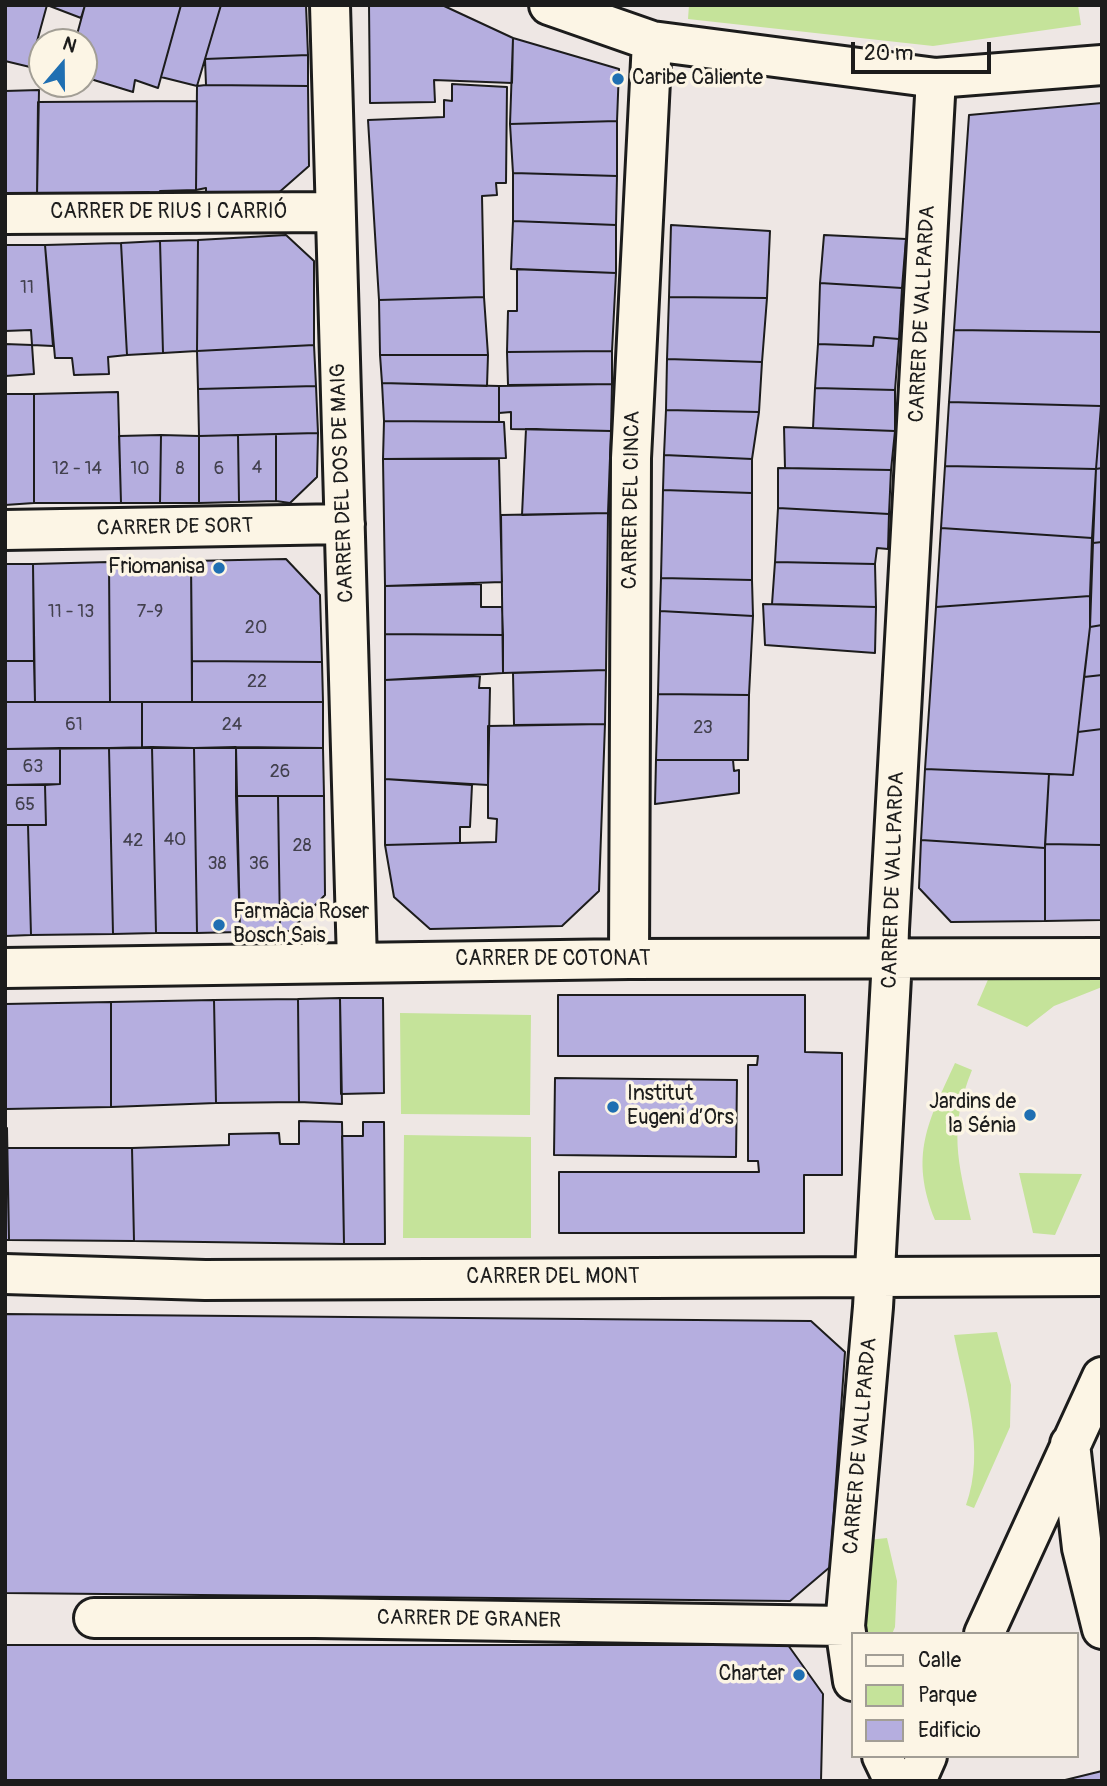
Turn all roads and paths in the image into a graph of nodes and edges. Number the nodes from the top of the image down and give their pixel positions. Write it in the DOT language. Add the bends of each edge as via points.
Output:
graph roads {
  1 [pos="330,5"];
  2 [pos="548,5"];
  3 [pos="652,41"];
  4 [pos="1102,65"];
  5 [pos="936,78"];
  6 [pos="334,212"];
  7 [pos="5,214"];
  8 [pos="345,524"];
  9 [pos="5,530"];
  10 [pos="1102,958"];
  11 [pos="629,959"];
  12 [pos="888,961"];
  13 [pos="357,962"];
  14 [pos="5,968"];
  15 [pos="5,1274"];
  16 [pos="1102,1276"];
  17 [pos="875,1277"];
  18 [pos="1102,1377"];
  19 [pos="1070,1444"];
  20 [pos="94,1618"];
  21 [pos="845,1626"];
  22 [pos="1102,1629"];
  23 [pos="985,1632"];
  24 [pos="852,1674"];
  25 [pos="883,1758"];
  26 [pos="927,1758"];
  27 [pos="894,1781"];
  28 [pos="916,1781"];
  1 -- 6 [label="street, CARRER DEL DOS DE MAIG"];
  2 -- 3 [label="street"];
  3 -- 5 [label="street"];
  3 -- 11 [label="street, CARRER DEL CINCA" via="631,458"];
  4 -- 5 [label="street"];
  5 -- 12 [label="street, CARRER DE VALLPARDA"];
  6 -- 7 [label="street, CARRER DE RIUS I CARRIÓ"];
  6 -- 8 [label="street, CARRER DEL DOS DE MAIG"];
  8 -- 9 [label="street, CARRER DE SORT"];
  8 -- 13 [label="street, CARRER DEL DOS DE MAIG"];
  10 -- 12 [label="street, CARRER DE COTONAT"];
  11 -- 12 [label="street, CARRER DE COTONAT"];
  11 -- 13 [label="street, CARRER DE COTONAT"];
  12 -- 17 [label="street, CARRER DE VALLPARDA" via="891,977"];
  13 -- 14 [label="street, CARRER DE COTONAT"];
  15 -- 17 [label="street, CARRER DEL MONT" via="205,1280"];
  16 -- 17 [label="street, CARRER DEL MONT"];
  17 -- 21 [label="street, CARRER DE VALLPARDA"];
  18 -- 19 [label="street"];
  19 -- 22 [label="street" via="1082,1548"];
  19 -- 23 [label="street"];
  20 -- 21 [label="street, CARRER DE GRANER"];
  21 -- 24 [label="street, CARRER DE VALLPARDA"];
  25 -- 27 [label="street"];
  26 -- 28 [label="street"];
}
